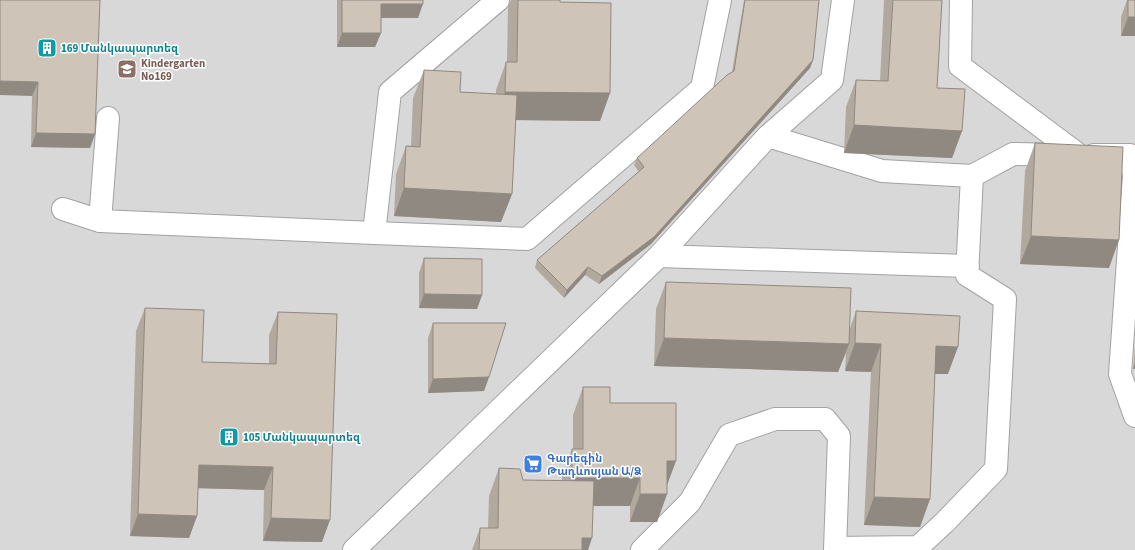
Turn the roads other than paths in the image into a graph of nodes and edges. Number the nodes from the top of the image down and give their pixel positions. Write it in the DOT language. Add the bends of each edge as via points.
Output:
graph roads {
  1 [pos="498,0"];
  2 [pos="720,0"];
  3 [pos="843,0"];
  4 [pos="961,0"];
  5 [pos="108,118"];
  6 [pos="768,136"];
  7 [pos="1079,155"];
  8 [pos="1134,175"];
  9 [pos="972,176"];
  10 [pos="63,209"];
  11 [pos="100,221"];
  12 [pos="374,233"];
  13 [pos="659,256"];
  14 [pos="968,266"];
  15 [pos="1131,392"];
  16 [pos="1135,416"];
  17 [pos="835,549"];
  18 [pos="354,550"];
  19 [pos="642,550"];
  1 -- 12 [label="lane" via="390,92"];
  2 -- 12 [label="lane" via="702,88 527,239"];
  3 -- 6 [label="lane" via="832,80"];
  4 -- 7 [label="lane" via="960,66"];
  5 -- 11 [label="lane"];
  6 -- 9 [label="lane" via="882,171"];
  6 -- 13 [label="lane"];
  7 -- 8 [label="lane" via="1130,155"];
  7 -- 9 [label="lane" via="1013,154"];
  8 -- 15 [label="lane" via="1120,374"];
  9 -- 14 [label="lane"];
  10 -- 11 [label="lane"];
  11 -- 12 [label="lane"];
  13 -- 14 [label="lane"];
  13 -- 18 [label="lane"];
  14 -- 17 [label="lane" via="967,275 1005,299 996,469 918,547"];
  15 -- 16 [label="lane"];
  17 -- 19 [label="lane" via="839,436 825,419 775,418 729,435 690,502"];
}
